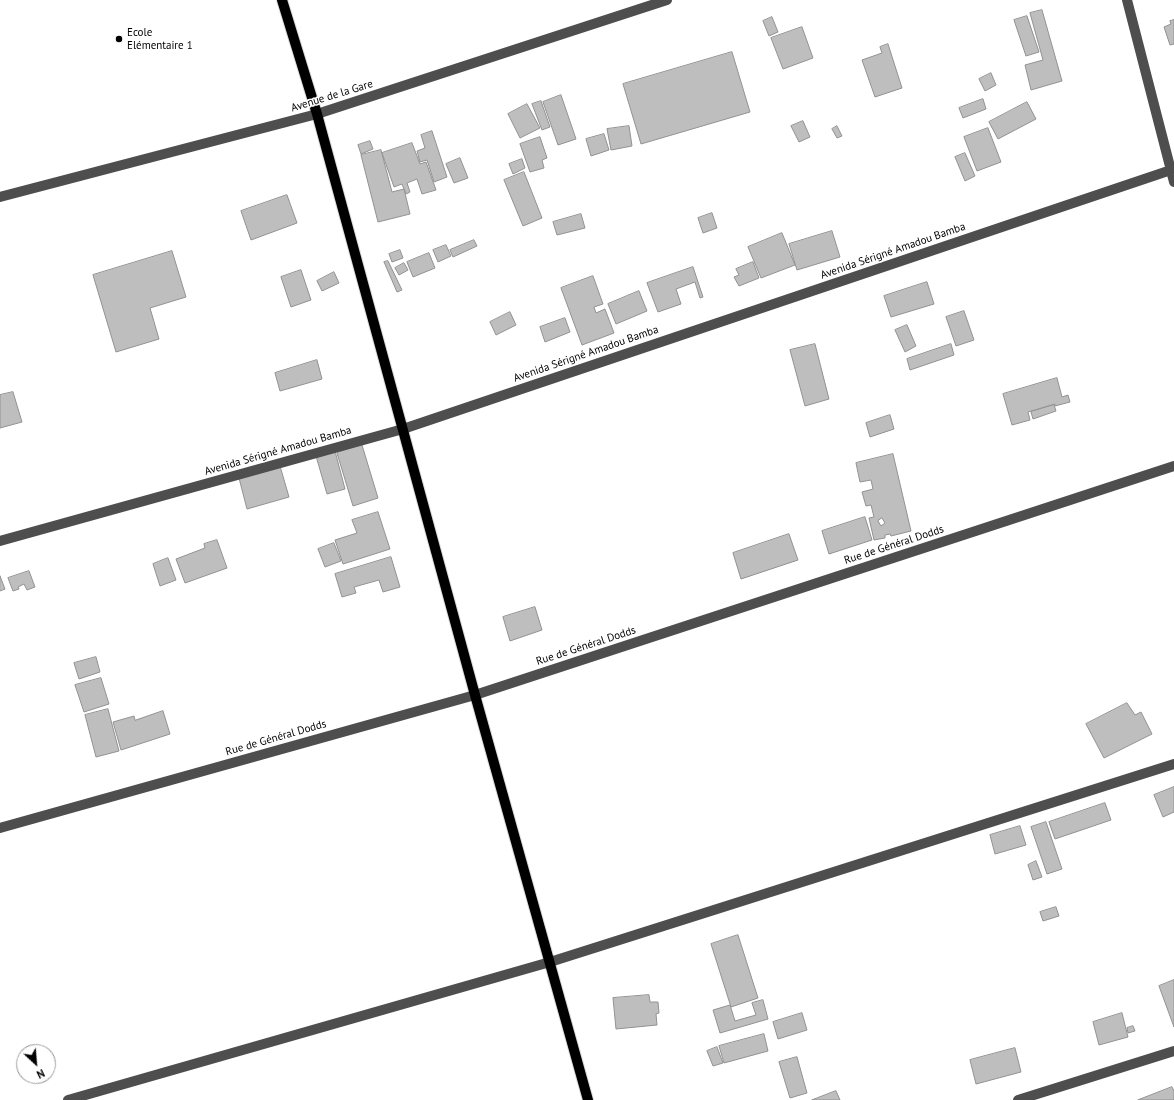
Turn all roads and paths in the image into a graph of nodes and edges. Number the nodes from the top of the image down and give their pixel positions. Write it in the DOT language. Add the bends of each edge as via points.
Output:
graph roads {
  1 [pos="282,0"];
  2 [pos="667,0"];
  3 [pos="1126,0"];
  4 [pos="317,114"];
  5 [pos="1172,170"];
  6 [pos="1174,182"];
  7 [pos="0,197"];
  8 [pos="403,429"];
  9 [pos="1174,466"];
  10 [pos="0,541"];
  11 [pos="475,695"];
  12 [pos="1174,764"];
  13 [pos="0,828"];
  14 [pos="550,962"];
  15 [pos="1174,1051"];
  16 [pos="68,1100"];
  17 [pos="588,1100"];
  18 [pos="1018,1100"];
  1 -- 4 [label="main road"];
  2 -- 4 [label="street, Avenue de la Gare"];
  3 -- 5 [label="street"];
  4 -- 7 [label="street, Avenue de la Gare"];
  4 -- 8 [label="main road"];
  5 -- 6 [label="street"];
  5 -- 8 [label="street, Avenida Sérigné Amadou Bamba"];
  8 -- 10 [label="street, Avenida Sérigné Amadou Bamba"];
  8 -- 11 [label="main road"];
  9 -- 11 [label="street, Rue de Général Dodds"];
  11 -- 13 [label="street, Rue de Général Dodds"];
  11 -- 14 [label="main road"];
  12 -- 14 [label="street"];
  14 -- 16 [label="street"];
  14 -- 17 [label="main road"];
  15 -- 18 [label="street"];
}
